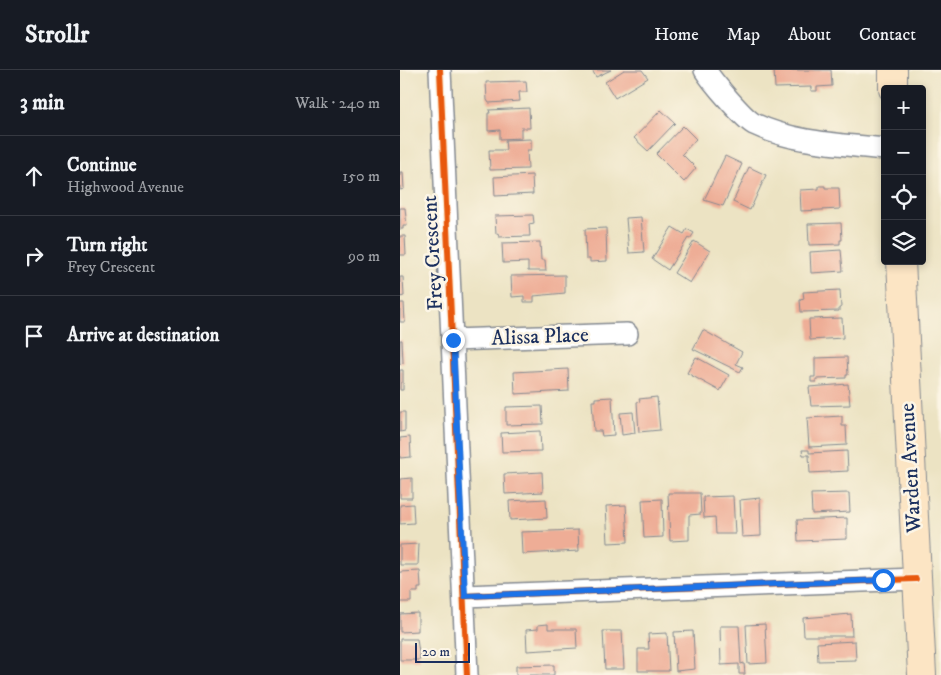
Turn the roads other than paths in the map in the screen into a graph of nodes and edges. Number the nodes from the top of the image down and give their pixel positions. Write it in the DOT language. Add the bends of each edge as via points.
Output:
graph roads {
  1 [pos="440,70"];
  2 [pos="705,70"];
  3 [pos="893,70"];
  4 [pos="893,85"];
  5 [pos="881,149"];
  6 [pos="901,265"];
  7 [pos="627,334"];
  8 [pos="453,340"];
  9 [pos="916,579"];
  10 [pos="465,596"];
  11 [pos="467,675"];
  12 [pos="922,675"];
  1 -- 8 [label="street, Frey Crescent"];
  2 -- 5 [label="street" via="752,123 799,139"];
  3 -- 4 [label="main road"];
  6 -- 9 [label="main road, Warden Avenue"];
  7 -- 8 [label="street, Alissa Place"];
  8 -- 10 [label="street, Frey Crescent"];
  9 -- 10 [label="street"];
  9 -- 12 [label="main road, Warden Avenue"];
  10 -- 11 [label="street, Frey Crescent"];
}
